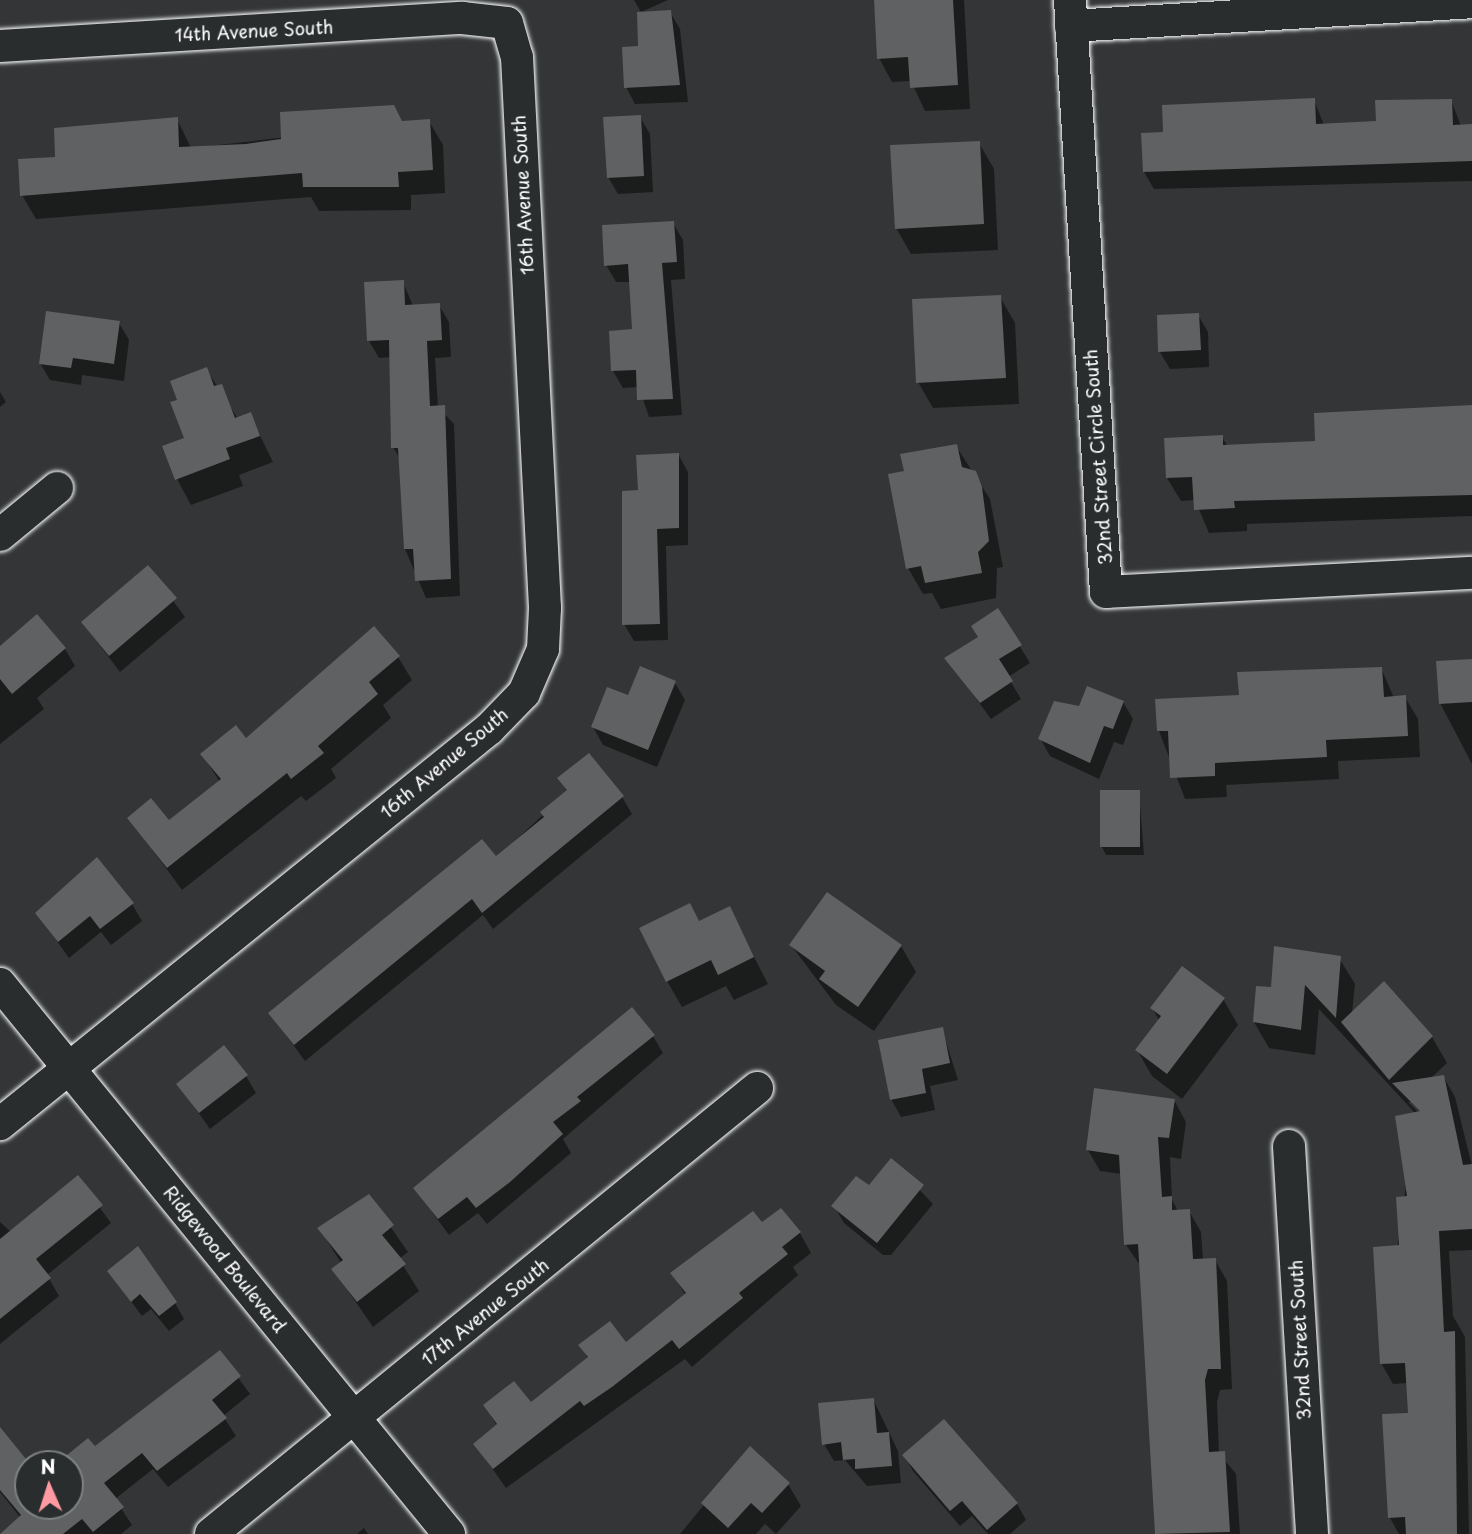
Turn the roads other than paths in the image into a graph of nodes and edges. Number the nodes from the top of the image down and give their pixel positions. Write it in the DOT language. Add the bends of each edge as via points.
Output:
graph roads {
  1 [pos="1472,2"];
  2 [pos="1071,13"];
  3 [pos="507,23"];
  4 [pos="0,46"];
  5 [pos="57,488"];
  6 [pos="0,535"];
  7 [pos="1472,573"];
  8 [pos="0,985"];
  9 [pos="70,1068"];
  10 [pos="757,1088"];
  11 [pos="0,1124"];
  12 [pos="1289,1146"];
  13 [pos="355,1418"];
  14 [pos="211,1534"];
  15 [pos="449,1534"];
  16 [pos="1312,1534"];
  1 -- 2 [label="street"];
  2 -- 7 [label="street, 32nd Street Circle South" via="1107,592"];
  3 -- 4 [label="street, 14th Avenue South" via="462,18"];
  3 -- 9 [label="street, 16th Avenue South" via="517,57 543,649 524,693 489,729"];
  5 -- 6 [label="street"];
  8 -- 9 [label="street, Ridgewood Boulevard"];
  9 -- 11 [label="street, 16th Avenue South"];
  9 -- 13 [label="street, Ridgewood Boulevard"];
  10 -- 13 [label="street, 17th Avenue South"];
  12 -- 16 [label="street, 32nd Street South"];
  13 -- 14 [label="street, 17th Avenue South"];
  13 -- 15 [label="street, Ridgewood Boulevard"];
}
